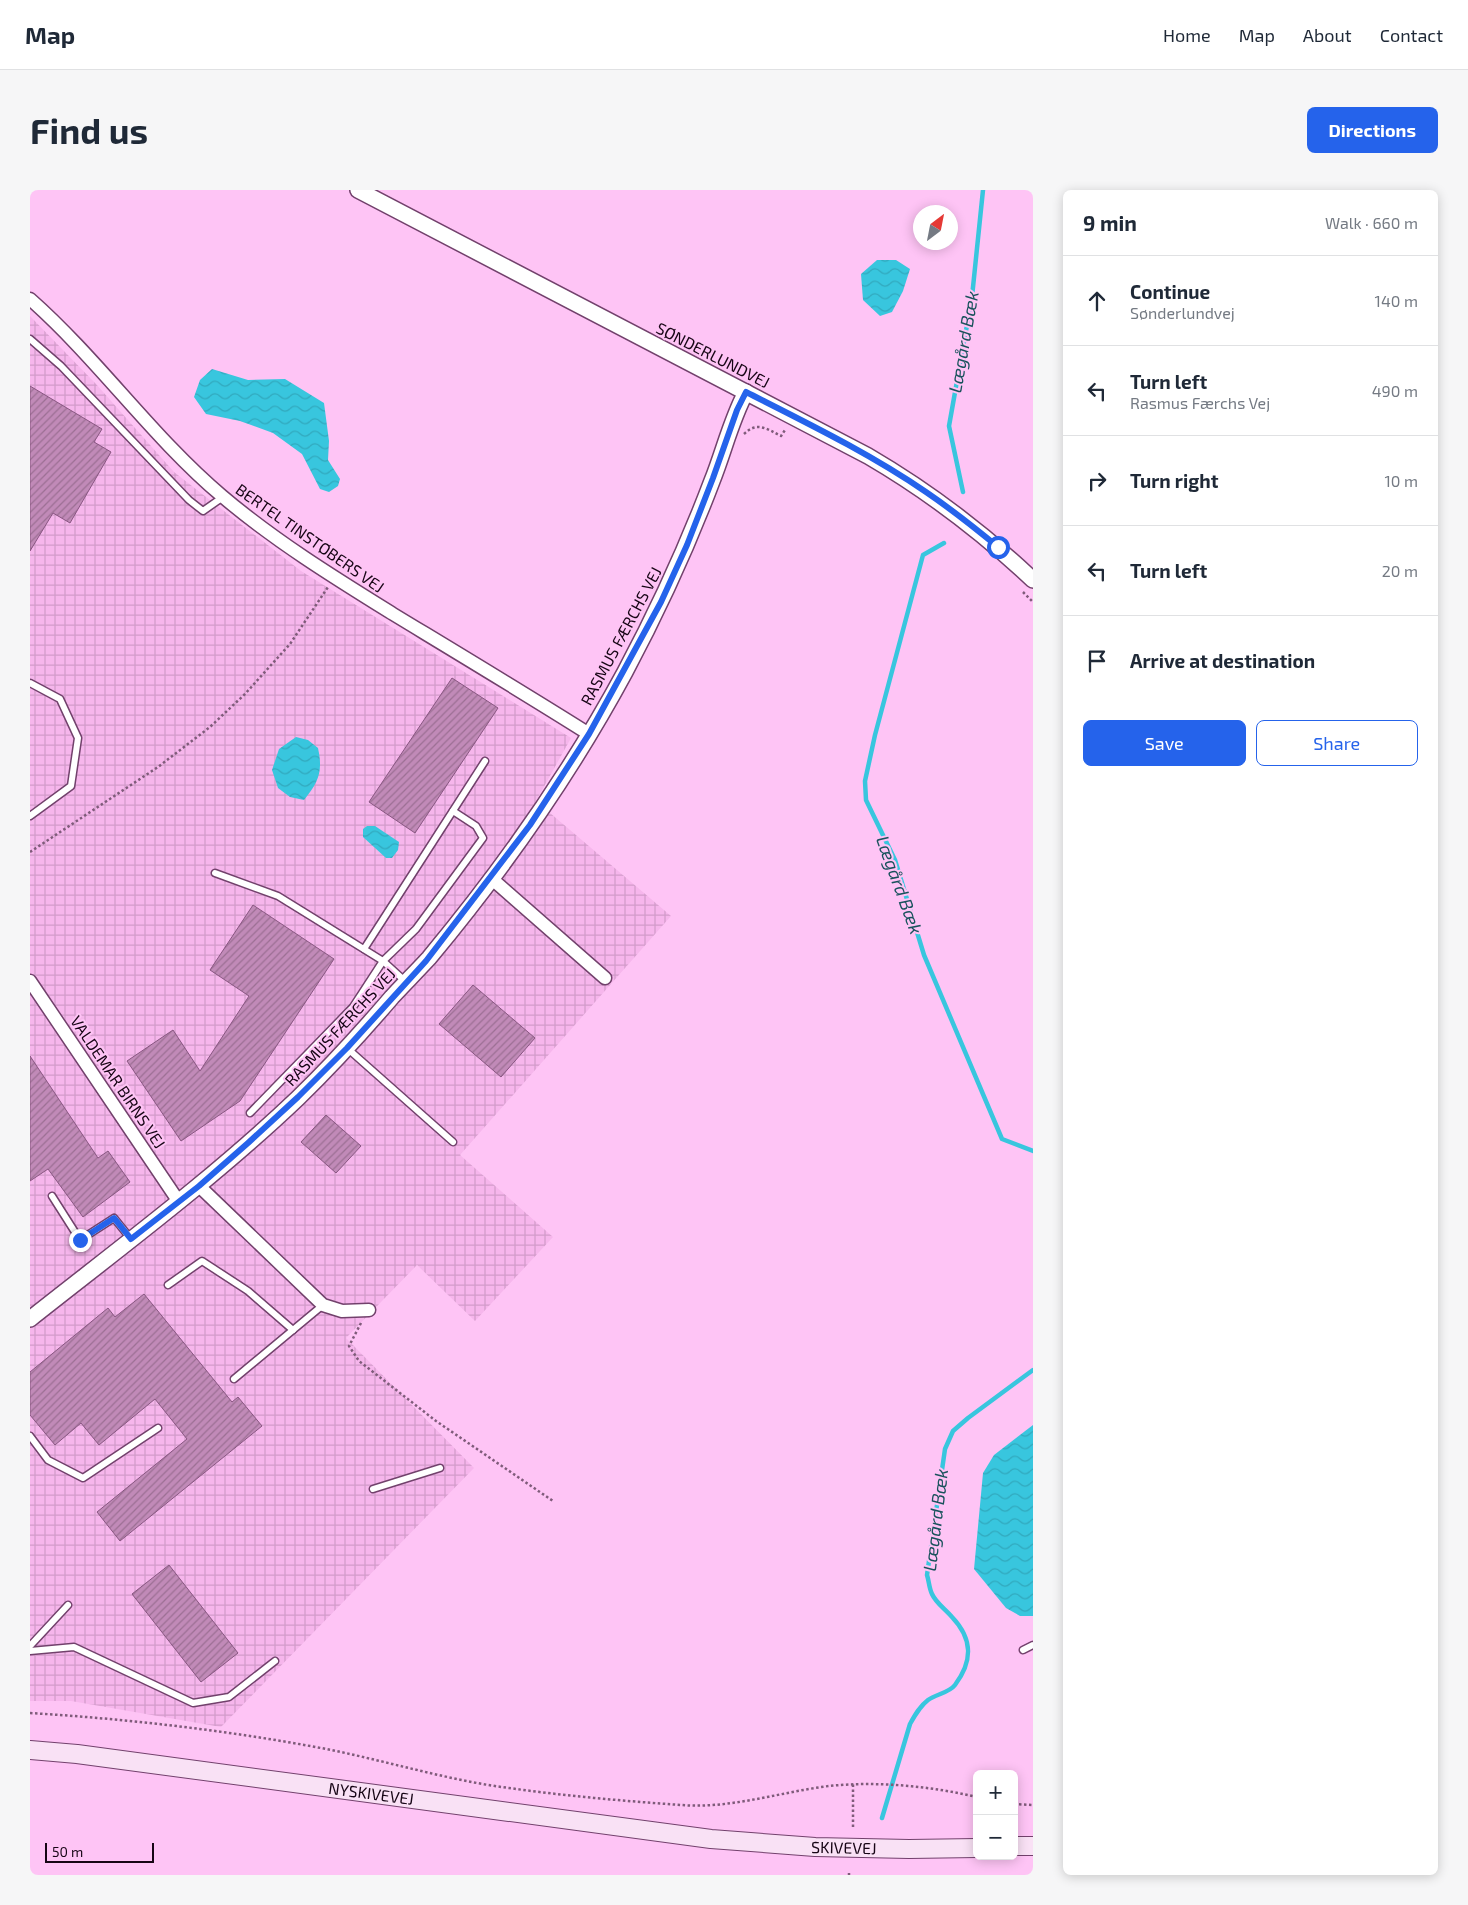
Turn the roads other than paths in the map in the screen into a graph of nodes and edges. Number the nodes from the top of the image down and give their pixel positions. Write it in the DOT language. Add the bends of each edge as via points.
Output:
graph roads {
  1 [pos="358,190"];
  2 [pos="30,299"];
  3 [pos="30,339"];
  4 [pos="746,392"];
  5 [pos="223,497"];
  6 [pos="1033,580"];
  7 [pos="30,683"];
  8 [pos="589,734"];
  9 [pos="485,761"];
  10 [pos="453,811"];
  11 [pos="30,816"];
  12 [pos="215,873"];
  13 [pos="491,878"];
  14 [pos="364,949"];
  15 [pos="383,961"];
  16 [pos="605,978"];
  17 [pos="30,981"];
  18 [pos="406,982"];
  19 [pos="347,1048"];
  20 [pos="250,1114"];
  21 [pos="453,1142"];
  22 [pos="199,1186"];
  23 [pos="52,1196"];
  24 [pos="179,1202"];
  25 [pos="131,1239"];
  26 [pos="168,1285"];
  27 [pos="323,1305"];
  28 [pos="368,1310"];
  29 [pos="30,1319"];
  30 [pos="292,1330"];
  31 [pos="234,1379"];
  32 [pos="158,1428"];
  33 [pos="30,1436"];
  34 [pos="440,1468"];
  35 [pos="373,1488"];
  36 [pos="68,1605"];
  37 [pos="1033,1645"];
  38 [pos="30,1646"];
  39 [pos="30,1650"];
  40 [pos="1023,1650"];
  41 [pos="275,1661"];
  42 [pos="30,1750"];
  43 [pos="711,1839"];
  44 [pos="1018,1846"];
  45 [pos="1033,1846"];
  46 [pos="973,1848"];
  1 -- 4 [label="street, SØNDERLUNDVEJ"];
  2 -- 5 [label="street, BERTEL TINSTØBERS VEJ" via="156,433"];
  3 -- 5 [label="lane" via="61,366 189,500 203,511"];
  4 -- 6 [label="street, SØNDERLUNDVEJ" via="868,456 925,491 976,528"];
  4 -- 8 [label="street, RASMUS FÆRCHS VEJ" via="687,545 661,602"];
  5 -- 8 [label="street, BERTEL TINSTØBERS VEJ" via="335,578"];
  7 -- 11 [label="lane" via="60,699 78,738 71,786"];
  8 -- 13 [label="street, RASMUS FÆRCHS VEJ" via="535,818"];
  9 -- 10 [label="lane"];
  10 -- 14 [label="lane"];
  10 -- 15 [label="lane" via="476,826 483,838 416,929"];
  12 -- 14 [label="lane" via="278,896"];
  13 -- 16 [label="street"];
  13 -- 18 [label="street, RASMUS FÆRCHS VEJ"];
  14 -- 15 [label="lane"];
  15 -- 18 [label="lane"];
  15 -- 20 [label="lane" via="353,1007"];
  17 -- 24 [label="street, VALDEMAR BIRNS VEJ"];
  18 -- 19 [label="street, RASMUS FÆRCHS VEJ"];
  19 -- 21 [label="lane"];
  19 -- 22 [label="street, RASMUS FÆRCHS VEJ"];
  22 -- 24 [label="street, RASMUS FÆRCHS VEJ"];
  22 -- 27 [label="street"];
  23 -- 25 [label="lane" via="80,1240 114,1218"];
  24 -- 25 [label="street, RASMUS FÆRCHS VEJ"];
  25 -- 29 [label="street, RASMUS FÆRCHS VEJ"];
  26 -- 30 [label="lane" via="202,1261 248,1292"];
  27 -- 28 [label="street" via="342,1311"];
  27 -- 30 [label="lane"];
  30 -- 31 [label="lane"];
  32 -- 33 [label="lane" via="83,1478 48,1460"];
  34 -- 35 [label="lane"];
  36 -- 38 [label="lane"];
  37 -- 40 [label="lane"];
  39 -- 41 [label="lane" via="74,1647 193,1703 229,1697"];
  42 -- 43 [label="main road, NYSKIVEVEJ"];
  43 -- 46 [label="main road, SKIVEVEJ" via="814,1847"];
  44 -- 45 [label="main road"];
}
